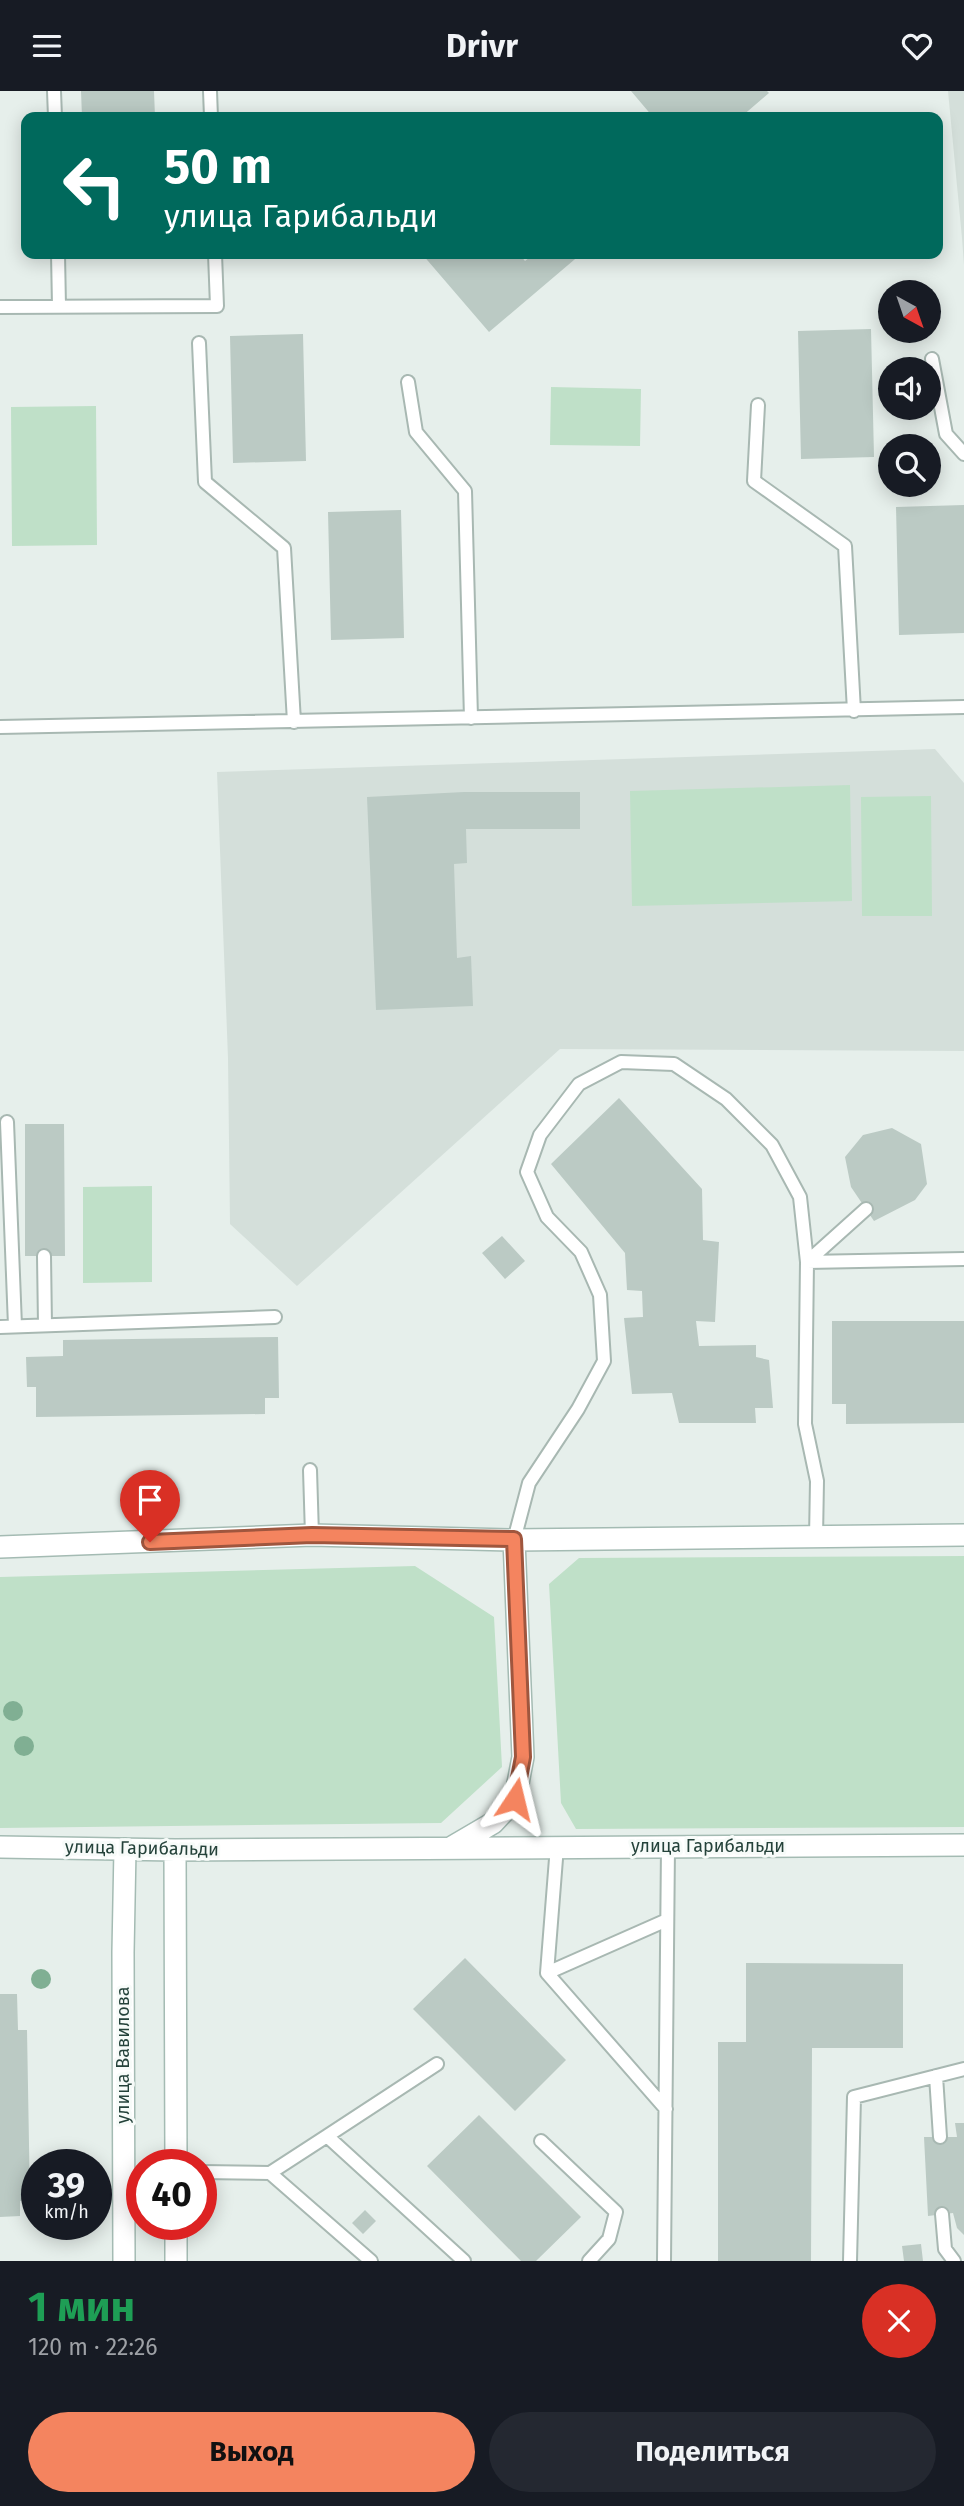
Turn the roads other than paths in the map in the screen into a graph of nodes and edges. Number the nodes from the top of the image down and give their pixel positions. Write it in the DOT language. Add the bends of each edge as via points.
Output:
graph roads {
  1 [pos="54,91"];
  2 [pos="210,91"];
  3 [pos="55,112"];
  4 [pos="211,112"];
  5 [pos="58,259"];
  6 [pos="215,259"];
  7 [pos="59,306"];
  8 [pos="0,307"];
  9 [pos="199,343"];
  10 [pos="408,382"];
  11 [pos="758,405"];
  12 [pos="941,407"];
  13 [pos="964,454"];
  14 [pos="964,707"];
  15 [pos="854,711"];
  16 [pos="471,718"];
  17 [pos="294,722"];
  18 [pos="0,727"];
  19 [pos="7,1122"];
  20 [pos="866,1209"];
  21 [pos="44,1256"];
  22 [pos="964,1259"];
  23 [pos="807,1262"];
  24 [pos="275,1317"];
  25 [pos="45,1325"];
  26 [pos="15,1326"];
  27 [pos="0,1327"];
  28 [pos="310,1470"];
  29 [pos="312,1535"];
  30 [pos="964,1535"];
  31 [pos="816,1538"];
  32 [pos="514,1539"];
  33 [pos="0,1547"];
  34 [pos="964,1845"];
  35 [pos="557,1846"];
  36 [pos="0,1847"];
  37 [pos="668,1847"];
  38 [pos="451,1848"];
  39 [pos="125,1849"];
  40 [pos="175,1850"];
  41 [pos="667,1920"];
  42 [pos="547,1973"];
  43 [pos="437,2064"];
  44 [pos="964,2069"];
  45 [pos="936,2076"];
  46 [pos="666,2109"];
  47 [pos="327,2137"];
  48 [pos="940,2137"];
  49 [pos="541,2141"];
  50 [pos="176,2149"];
  51 [pos="217,2172"];
  52 [pos="270,2173"];
  53 [pos="942,2214"];
  54 [pos="176,2240"];
  55 [pos="124,2261"];
  56 [pos="176,2261"];
  57 [pos="371,2261"];
  58 [pos="464,2261"];
  59 [pos="589,2261"];
  60 [pos="664,2261"];
  61 [pos="850,2261"];
  62 [pos="954,2261"];
  1 -- 3 [label="lane"];
  2 -- 4 [label="lane"];
  5 -- 7 [label="lane"];
  6 -- 7 [label="lane" via="217,306"];
  7 -- 8 [label="lane"];
  9 -- 17 [label="lane" via="205,482 284,548"];
  10 -- 16 [label="lane" via="416,432 466,491"];
  11 -- 15 [label="lane" via="754,481 845,546"];
  12 -- 13 [label="lane" via="946,434"];
  14 -- 15 [label="lane"];
  15 -- 16 [label="lane"];
  16 -- 17 [label="lane"];
  17 -- 18 [label="lane"];
  19 -- 26 [label="lane"];
  20 -- 23 [label="lane"];
  21 -- 25 [label="lane"];
  22 -- 23 [label="lane"];
  23 -- 31 [label="lane" via="805,1424 817,1481"];
  23 -- 32 [label="lane" via="800,1197 772,1145 726,1099 674,1064 621,1062 579,1084 540,1135 527,1172 547,1217 581,1252 600,1295 604,1361 529,1483"];
  24 -- 25 [label="lane"];
  25 -- 26 [label="lane"];
  26 -- 27 [label="lane"];
  28 -- 29 [label="lane"];
  29 -- 32 [label="street"];
  29 -- 33 [label="street"];
  30 -- 31 [label="street"];
  31 -- 32 [label="street"];
  32 -- 38 [label="street, улица Гарибальди" via="523,1757 515,1799 494,1823"];
  34 -- 37 [label="street, улица Гарибальди"];
  35 -- 37 [label="street, улица Гарибальди"];
  35 -- 38 [label="street, улица Гарибальди"];
  35 -- 42 [label="lane"];
  36 -- 39 [label="street, улица Гарибальди"];
  37 -- 41 [label="lane"];
  38 -- 40 [label="street, улица Гарибальди"];
  39 -- 40 [label="street, улица Гарибальди"];
  39 -- 55 [label="street, улица Вавилова"];
  40 -- 50 [label="street"];
  41 -- 42 [label="lane"];
  41 -- 46 [label="lane"];
  42 -- 46 [label="lane"];
  43 -- 47 [label="lane"];
  44 -- 45 [label="lane"];
  45 -- 48 [label="lane"];
  45 -- 61 [label="lane" via="854,2097"];
  46 -- 60 [label="lane"];
  47 -- 52 [label="lane"];
  47 -- 58 [label="lane"];
  49 -- 59 [label="lane" via="616,2212 609,2239"];
  51 -- 52 [label="lane"];
  52 -- 57 [label="lane"];
  53 -- 62 [label="lane" via="945,2249"];
  54 -- 56 [label="street"];
}
